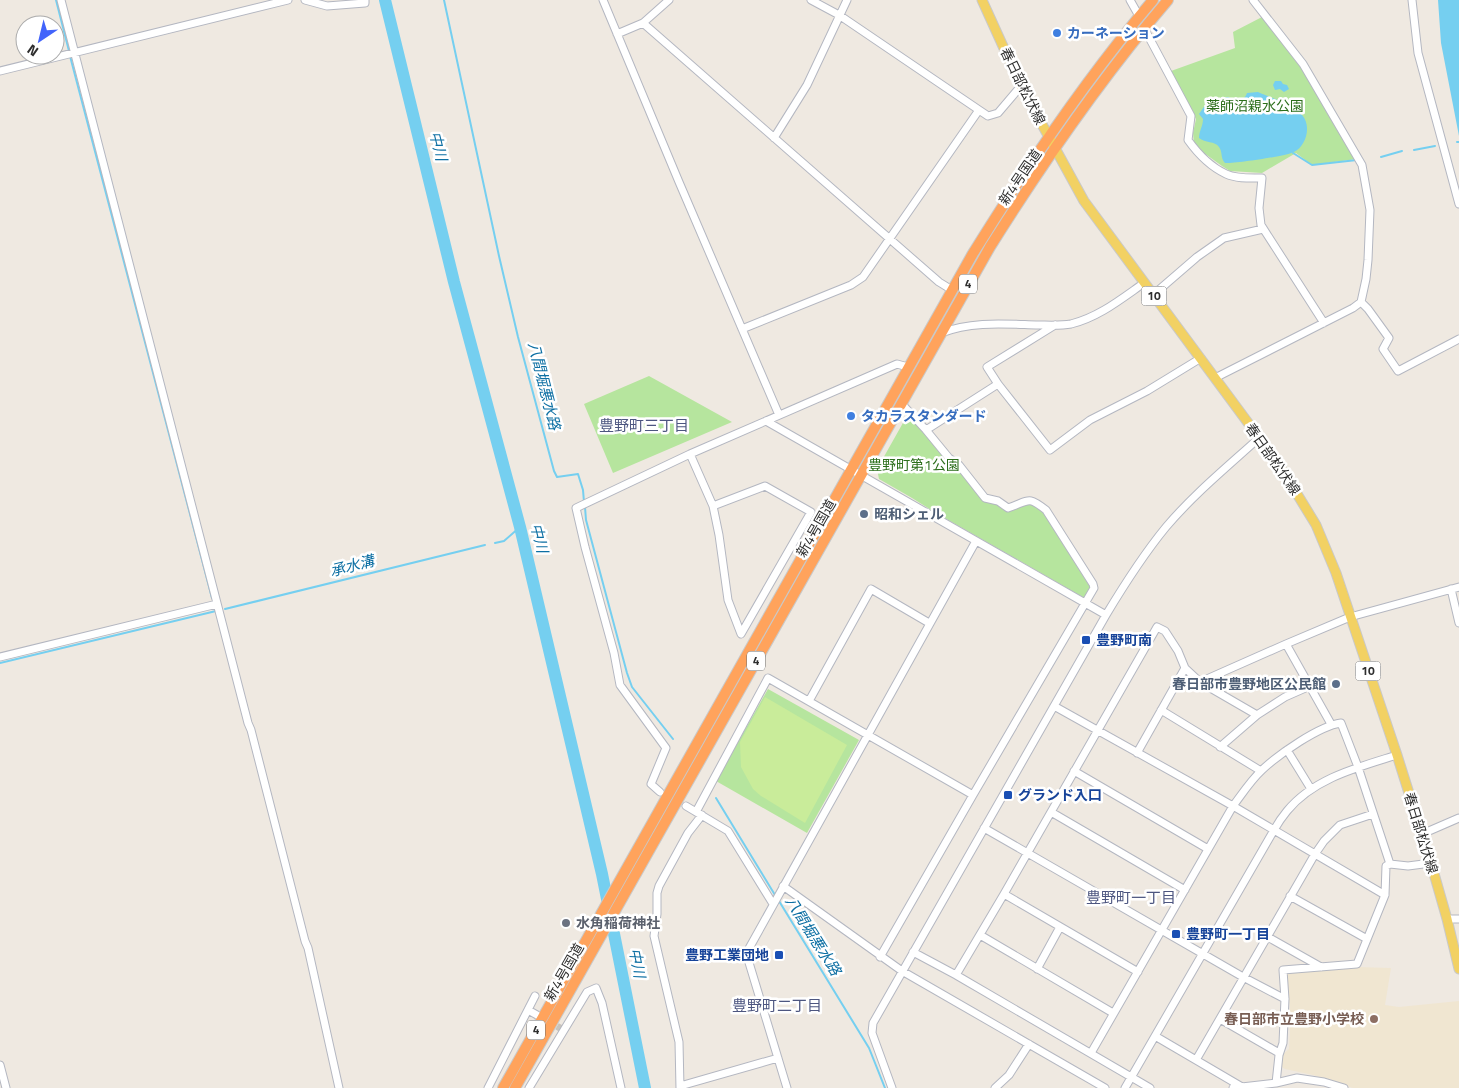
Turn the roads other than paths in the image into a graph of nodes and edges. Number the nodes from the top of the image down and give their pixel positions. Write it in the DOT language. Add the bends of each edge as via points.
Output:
graph roads {
  1 [pos="61,0"];
  2 [pos="288,0"];
  3 [pos="305,0"];
  4 [pos="365,0"];
  5 [pos="603,0"];
  6 [pos="669,0"];
  7 [pos="811,0"];
  8 [pos="847,0"];
  9 [pos="982,0"];
  10 [pos="1130,0"];
  11 [pos="1153,0"];
  12 [pos="1168,0"];
  13 [pos="1253,0"];
  14 [pos="1412,0"];
  15 [pos="839,15"];
  16 [pos="1139,16"];
  17 [pos="643,24"];
  18 [pos="1144,28"];
  19 [pos="617,34"];
  20 [pos="74,53"];
  21 [pos="0,71"];
  22 [pos="1021,86"];
  23 [pos="979,110"];
  24 [pos="1048,137"];
  25 [pos="774,138"];
  26 [pos="1055,150"];
  27 [pos="1459,204"];
  28 [pos="1263,229"];
  29 [pos="890,239"];
  30 [pos="1144,283"];
  31 [pos="952,290"];
  32 [pos="1153,294"];
  33 [pos="1360,302"];
  34 [pos="1324,323"];
  35 [pos="1055,324"];
  36 [pos="742,329"];
  37 [pos="941,333"];
  38 [pos="1459,339"];
  39 [pos="1201,358"];
  40 [pos="908,367"];
  41 [pos="1215,378"];
  42 [pos="998,384"];
  43 [pos="902,404"];
  44 [pos="779,415"];
  45 [pos="766,421"];
  46 [pos="926,430"];
  47 [pos="1259,438"];
  48 [pos="690,454"];
  49 [pos="850,469"];
  50 [pos="861,475"];
  51 [pos="713,506"];
  52 [pos="976,541"];
  53 [pos="1459,587"];
  54 [pos="1450,590"];
  55 [pos="1085,603"];
  56 [pos="217,604"];
  57 [pos="1106,615"];
  58 [pos="1350,617"];
  59 [pos="929,623"];
  60 [pos="1459,623"];
  61 [pos="1286,644"];
  62 [pos="0,657"];
  63 [pos="1185,668"];
  64 [pos="1200,682"];
  65 [pos="1310,686"];
  66 [pos="809,701"];
  67 [pos="1054,706"];
  68 [pos="1161,710"];
  69 [pos="1257,715"];
  70 [pos="1331,724"];
  71 [pos="1097,731"];
  72 [pos="867,734"];
  73 [pos="1220,747"];
  74 [pos="1287,750"];
  75 [pos="1137,753"];
  76 [pos="1396,754"];
  77 [pos="1358,767"];
  78 [pos="1074,771"];
  79 [pos="1261,771"];
  80 [pos="1311,789"];
  81 [pos="660,792"];
  82 [pos="973,795"];
  83 [pos="686,806"];
  84 [pos="1233,806"];
  85 [pos="1050,812"];
  86 [pos="699,813"];
  87 [pos="1373,814"];
  88 [pos="1459,818"];
  89 [pos="984,828"];
  90 [pos="1274,830"];
  91 [pos="1422,834"];
  92 [pos="1208,849"];
  93 [pos="1027,854"];
  94 [pos="1315,854"];
  95 [pos="1431,863"];
  96 [pos="1390,864"];
  97 [pos="781,890"];
  98 [pos="1185,890"];
  99 [pos="1004,894"];
  100 [pos="1385,895"];
  101 [pos="1290,896"];
  102 [pos="774,902"];
  103 [pos="1447,919"];
  104 [pos="1459,919"];
  105 [pos="1060,927"];
  106 [pos="1161,930"];
  107 [pos="980,935"];
  108 [pos="1266,936"];
  109 [pos="1367,939"];
  110 [pos="913,952"];
  111 [pos="1202,954"];
  112 [pos="880,957"];
  113 [pos="1322,967"];
  114 [pos="1037,969"];
  115 [pos="1459,969"];
  116 [pos="902,971"];
  117 [pos="1138,972"];
  118 [pos="956,975"];
  119 [pos="1243,977"];
  120 [pos="535,996"];
  121 [pos="1285,999"];
  122 [pos="528,1010"];
  123 [pos="1113,1014"];
  124 [pos="537,1015"];
  125 [pos="1220,1019"];
  126 [pos="1155,1036"];
  127 [pos="1029,1044"];
  128 [pos="1091,1053"];
  129 [pos="1279,1053"];
  130 [pos="778,1058"];
  131 [pos="1196,1060"];
  132 [pos="0,1065"];
  133 [pos="1132,1077"];
  134 [pos="1276,1082"];
  135 [pos="680,1087"];
  136 [pos="1242,1087"];
  137 [pos="6,1088"];
  138 [pos="340,1088"];
  139 [pos="488,1088"];
  140 [pos="503,1088"];
  141 [pos="515,1088"];
  142 [pos="529,1088"];
  143 [pos="621,1088"];
  144 [pos="787,1088"];
  145 [pos="892,1088"];
  146 [pos="995,1088"];
  147 [pos="1106,1088"];
  148 [pos="1126,1088"];
  149 [pos="1150,1088"];
  150 [pos="1234,1088"];
  151 [pos="1344,1088"];
  1 -- 20 [label="street"];
  2 -- 20 [label="street"];
  3 -- 4 [label="street" via="326,6"];
  5 -- 19 [label="street"];
  6 -- 17 [label="street"];
  7 -- 15 [label="street"];
  8 -- 15 [label="street"];
  9 -- 22 [label="main road, 春日部松伏線 / 10"];
  10 -- 16 [label="street"];
  11 -- 16 [label="highway, 新4号国道 / 4"];
  12 -- 18 [label="highway, 新4号国道 / 4"];
  13 -- 33 [label="street" via="1303,64 1362,164 1370,210 1368,260"];
  14 -- 27 [label="street" via="1418,53"];
  15 -- 23 [label="street"];
  15 -- 25 [label="street" via="807,85"];
  16 -- 24 [label="highway, 新4号国道 / 4"];
  17 -- 19 [label="street"];
  17 -- 25 [label="street"];
  18 -- 26 [label="highway, 新4号国道 / 4"];
  18 -- 28 [label="street" via="1190,116 1188,140 1204,159 1227,175 1262,178 1259,208"];
  19 -- 36 [label="street"];
  20 -- 21 [label="street"];
  20 -- 56 [label="street"];
  22 -- 23 [label="street" via="998,112 988,116"];
  22 -- 24 [label="main road, 春日部松伏線 / 10"];
  23 -- 29 [label="street"];
  24 -- 26 [label="main road, 春日部松伏線 / 10"];
  24 -- 31 [label="highway, 新4号国道 / 4"];
  25 -- 29 [label="street"];
  26 -- 30 [label="main road, 春日部松伏線 / 10" via="1084,201"];
  26 -- 37 [label="highway, 新4号国道 / 4" via="990,247"];
  28 -- 32 [label="street" via="1224,238 1197,256"];
  28 -- 34 [label="street"];
  29 -- 31 [label="street"];
  29 -- 36 [label="street" via="859,281"];
  30 -- 32 [label="main road, 春日部松伏線 / 10"];
  30 -- 35 [label="street" via="1101,313 1069,324"];
  31 -- 40 [label="highway, 新4号国道 / 4"];
  32 -- 39 [label="main road, 春日部松伏線 / 10"];
  33 -- 34 [label="street"];
  33 -- 38 [label="street" via="1389,338 1383,349 1398,371"];
  34 -- 41 [label="street"];
  35 -- 37 [label="street" via="976,324"];
  35 -- 42 [label="street" via="987,367"];
  36 -- 44 [label="street"];
  37 -- 43 [label="highway, 新4号国道 / 4"];
  39 -- 41 [label="main road, 春日部松伏線 / 10"];
  39 -- 42 [label="street" via="1090,420 1050,450"];
  40 -- 44 [label="street" via="897,364"];
  40 -- 49 [label="highway, 新4号国道 / 4"];
  41 -- 47 [label="main road, 春日部松伏線 / 10"];
  42 -- 46 [label="street"];
  43 -- 46 [label="street"];
  43 -- 50 [label="highway, 新4号国道 / 4"];
  44 -- 45 [label="street"];
  45 -- 48 [label="street"];
  45 -- 49 [label="street"];
  46 -- 55 [label="street" via="984,498 998,501 1008,508 1028,500 1035,501 1046,510 1093,584"];
  47 -- 57 [label="street" via="1166,527 1137,564"];
  47 -- 58 [label="main road, 春日部松伏線 / 10" via="1316,525"];
  48 -- 51 [label="street"];
  48 -- 81 [label="street" via="576,508 620,685 666,748 651,784"];
  49 -- 50 [label="street"];
  49 -- 140 [label="highway, 新4号国道 / 4"];
  50 -- 52 [label="street"];
  50 -- 141 [label="highway, 新4号国道 / 4"];
  51 -- 51 [label="street" via="728,600 741,634 811,512 765,486"];
  52 -- 55 [label="street"];
  52 -- 59 [label="street"];
  53 -- 54 [label="street"];
  54 -- 58 [label="street"];
  54 -- 60 [label="street"];
  55 -- 57 [label="street"];
  55 -- 82 [label="street"];
  56 -- 62 [label="street"];
  56 -- 138 [label="street" via="308,948"];
  57 -- 67 [label="street"];
  58 -- 61 [label="street"];
  58 -- 76 [label="main road, 春日部松伏線 / 10"];
  59 -- 66 [label="street" via="871,589"];
  59 -- 72 [label="street"];
  61 -- 64 [label="street"];
  61 -- 65 [label="street"];
  63 -- 64 [label="street"];
  63 -- 68 [label="street"];
  63 -- 71 [label="street" via="1165,631 1156,627"];
  64 -- 69 [label="street"];
  65 -- 69 [label="street"];
  65 -- 70 [label="street"];
  66 -- 72 [label="street"];
  66 -- 86 [label="street" via="768,678"];
  67 -- 71 [label="street"];
  67 -- 89 [label="street"];
  68 -- 73 [label="street"];
  68 -- 75 [label="street"];
  69 -- 73 [label="street"];
  70 -- 74 [label="street"];
  70 -- 77 [label="street" via="1341,722"];
  71 -- 75 [label="street"];
  71 -- 78 [label="street"];
  72 -- 82 [label="street"];
  72 -- 97 [label="street"];
  73 -- 79 [label="street"];
  74 -- 79 [label="street"];
  74 -- 80 [label="street"];
  75 -- 84 [label="street"];
  76 -- 77 [label="street"];
  76 -- 91 [label="main road, 春日部松伏線 / 10"];
  77 -- 80 [label="street"];
  77 -- 87 [label="street"];
  78 -- 85 [label="street"];
  78 -- 92 [label="street"];
  79 -- 84 [label="street"];
  80 -- 90 [label="street" via="1288,810"];
  82 -- 112 [label="street"];
  83 -- 86 [label="street"];
  84 -- 90 [label="street"];
  84 -- 92 [label="street"];
  85 -- 93 [label="street"];
  85 -- 98 [label="street"];
  86 -- 102 [label="street" via="728,831"];
  86 -- 135 [label="street" via="659,886 654,936 679,1042"];
  87 -- 94 [label="street" via="1340,825"];
  87 -- 96 [label="street"];
  88 -- 91 [label="street"];
  89 -- 93 [label="street"];
  89 -- 110 [label="street"];
  90 -- 94 [label="street"];
  90 -- 111 [label="street"];
  91 -- 95 [label="main road, 春日部松伏線 / 10"];
  92 -- 98 [label="street"];
  93 -- 99 [label="street"];
  93 -- 106 [label="street"];
  94 -- 100 [label="street"];
  94 -- 101 [label="street"];
  95 -- 96 [label="street"];
  95 -- 103 [label="main road, 春日部松伏線 / 10"];
  96 -- 100 [label="street" via="1386,866"];
  97 -- 102 [label="street"];
  97 -- 112 [label="street"];
  98 -- 106 [label="street"];
  99 -- 105 [label="street"];
  99 -- 107 [label="street"];
  100 -- 109 [label="street"];
  101 -- 108 [label="street"];
  101 -- 109 [label="street"];
  102 -- 130 [label="street" via="747,956"];
  103 -- 104 [label="street"];
  103 -- 115 [label="main road, 春日部松伏線 / 10"];
  105 -- 114 [label="street"];
  105 -- 117 [label="street"];
  106 -- 111 [label="street"];
  106 -- 117 [label="street"];
  107 -- 114 [label="street"];
  107 -- 118 [label="street"];
  108 -- 113 [label="street"];
  108 -- 119 [label="street"];
  109 -- 113 [label="street" via="1357,964"];
  110 -- 116 [label="street"];
  110 -- 118 [label="street"];
  111 -- 119 [label="street"];
  111 -- 126 [label="street"];
  112 -- 116 [label="street"];
  113 -- 121 [label="street" via="1283,970"];
  114 -- 123 [label="street"];
  116 -- 127 [label="street"];
  116 -- 145 [label="street" via="872,1023 872,1034"];
  117 -- 123 [label="street"];
  118 -- 128 [label="street"];
  119 -- 121 [label="street"];
  119 -- 125 [label="street"];
  120 -- 122 [label="street"];
  121 -- 129 [label="street" via="1283,1043"];
  122 -- 124 [label="street"];
  122 -- 139 [label="street"];
  123 -- 128 [label="street"];
  125 -- 129 [label="street"];
  125 -- 131 [label="street"];
  126 -- 131 [label="street"];
  126 -- 133 [label="street"];
  127 -- 146 [label="street" via="1009,1075"];
  127 -- 147 [label="street"];
  128 -- 133 [label="street"];
  129 -- 134 [label="street"];
  130 -- 135 [label="street"];
  130 -- 144 [label="street"];
  131 -- 136 [label="street"];
  132 -- 137 [label="street"];
  133 -- 148 [label="street"];
  133 -- 149 [label="street"];
  134 -- 136 [label="street"];
  134 -- 151 [label="street" via="1297,1078"];
  136 -- 150 [label="street"];
  142 -- 143 [label="street" via="587,992 596,988"];
}
